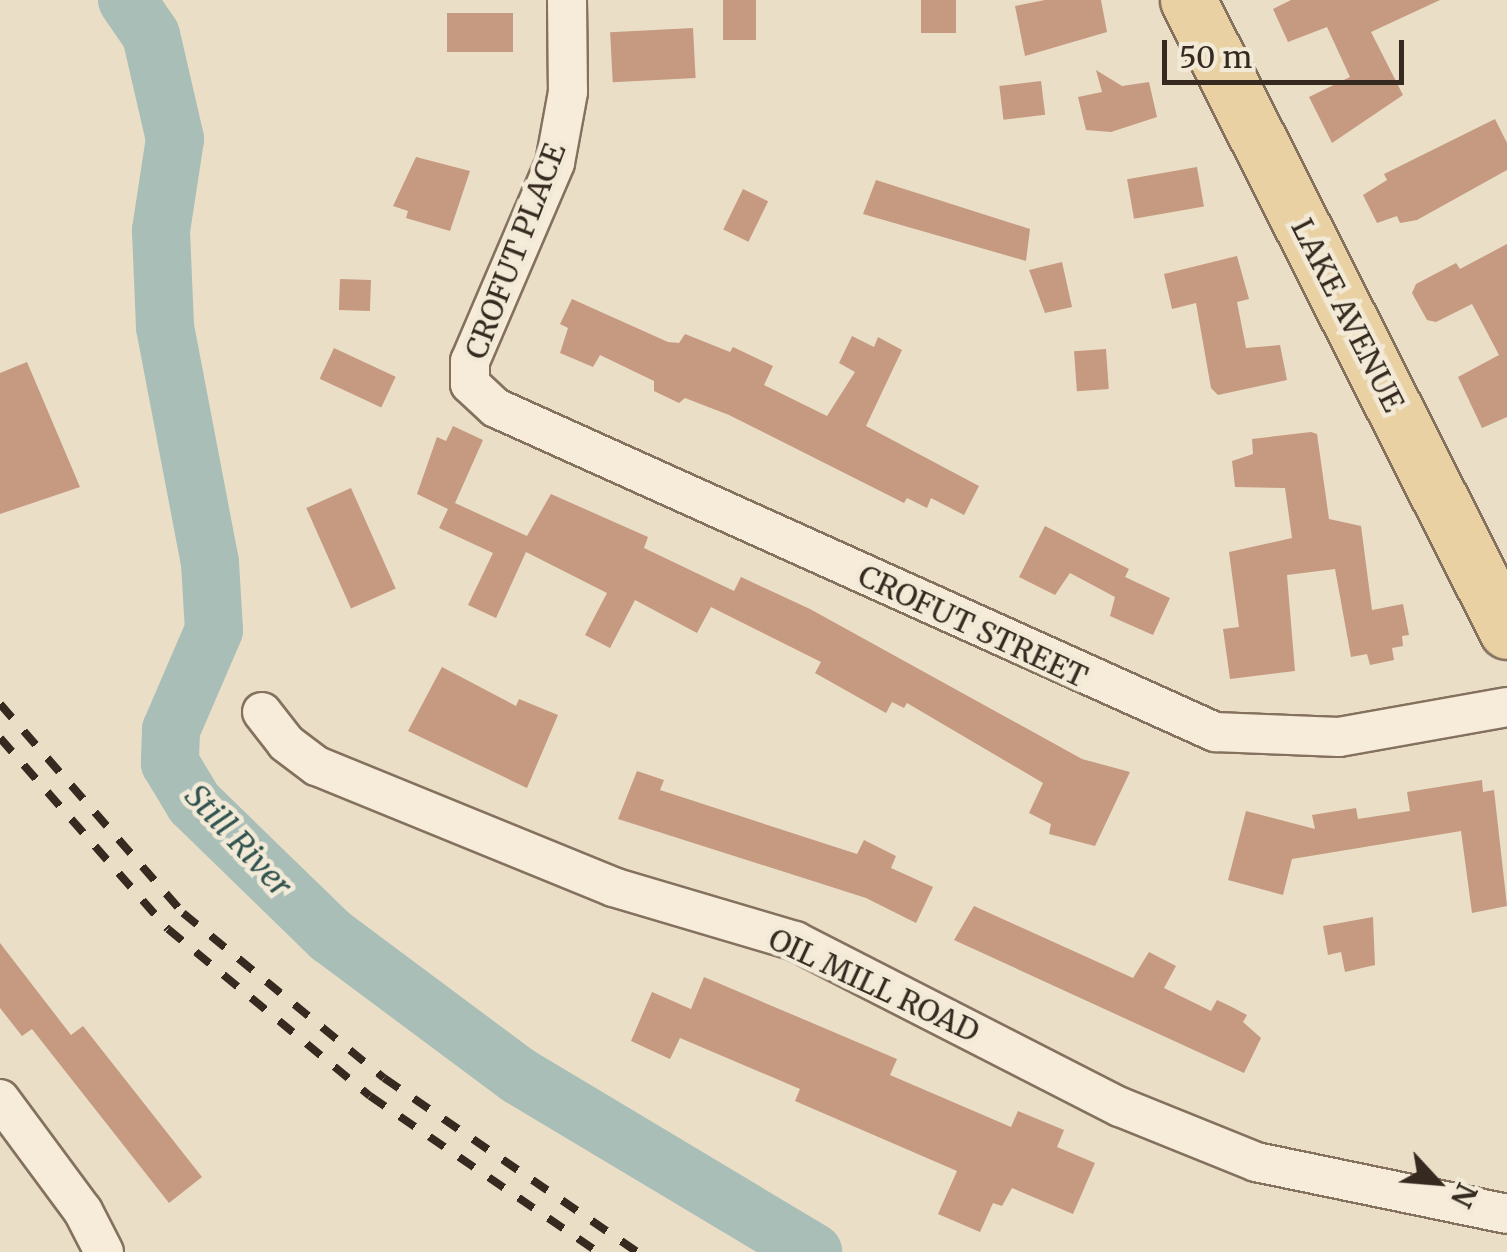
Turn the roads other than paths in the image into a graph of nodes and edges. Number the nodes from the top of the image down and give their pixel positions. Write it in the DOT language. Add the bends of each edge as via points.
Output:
graph roads {
  1 [pos="568,0"];
  2 [pos="1188,0"];
  3 [pos="470,384"];
  4 [pos="1507,631"];
  5 [pos="1507,707"];
  6 [pos="262,712"];
  7 [pos="0,1099"];
  8 [pos="1507,1214"];
  9 [pos="104,1252"];
  1 -- 3 [label="street, CROFUT PLACE" via="568,92 555,163 470,360"];
  2 -- 4 [label="main road, LAKE AVENUE"];
  3 -- 5 [label="street, CROFUT STREET" via="496,408 1215,732 1339,737"];
  6 -- 8 [label="street, OIL MILL ROAD" via="286,743 317,766 613,887 795,942 1120,1108 1256,1162"];
  7 -- 9 [label="street" via="83,1210"];
}
